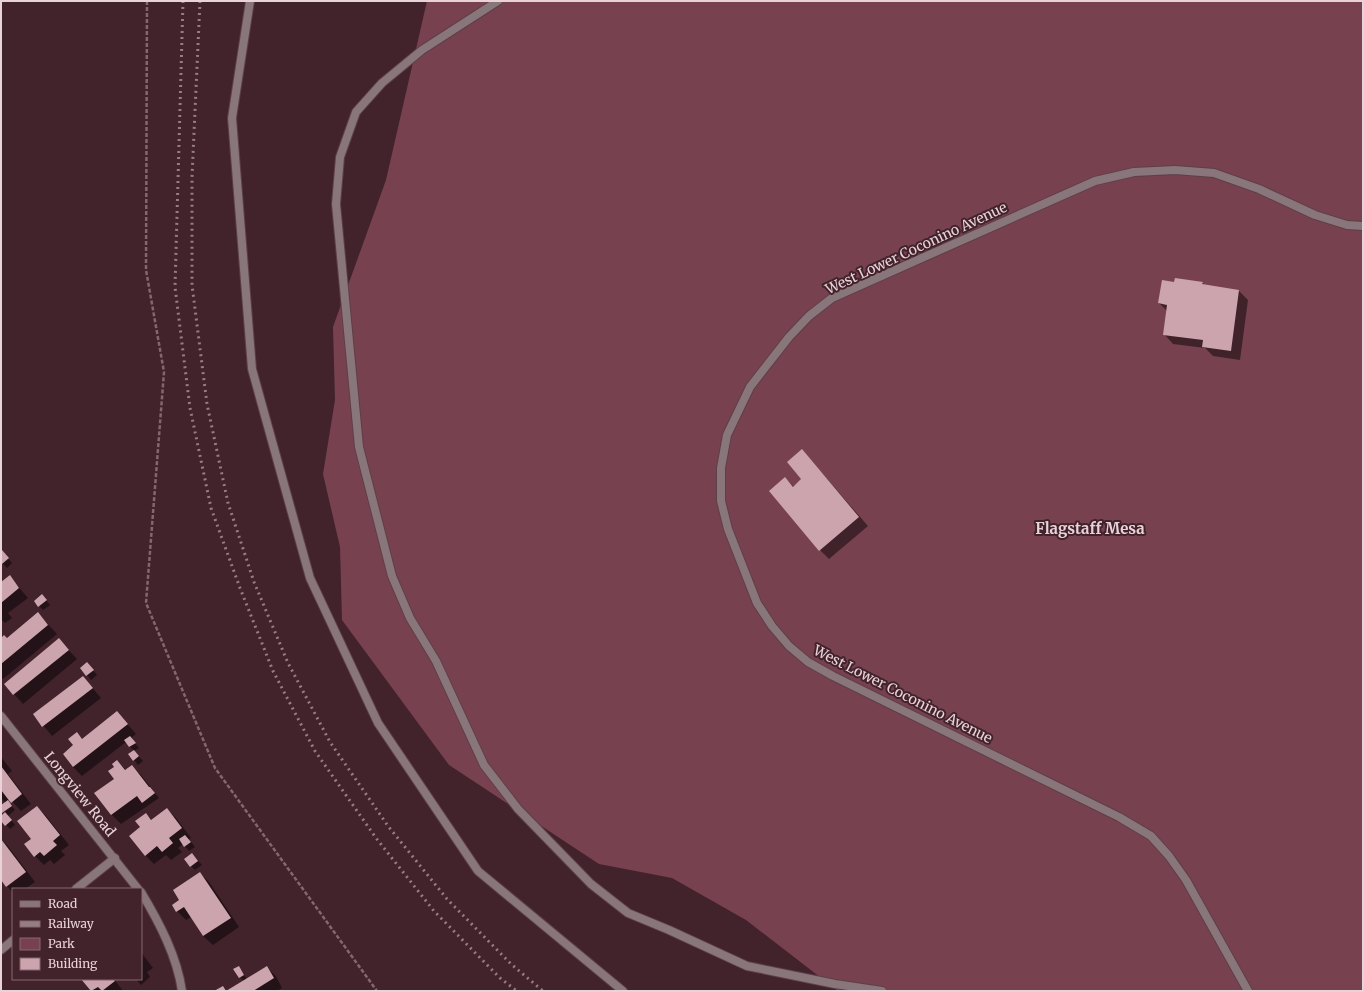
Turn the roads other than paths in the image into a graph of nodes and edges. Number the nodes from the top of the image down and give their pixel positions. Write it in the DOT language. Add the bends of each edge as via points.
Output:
graph roads {
  1 [pos="250,1"];
  2 [pos="498,1"];
  3 [pos="1363,226"];
  4 [pos="1,716"];
  5 [pos="115,858"];
  6 [pos="77,888"];
  7 [pos="137,888"];
  8 [pos="142,894"];
  9 [pos="12,941"];
  10 [pos="1,950"];
  11 [pos="182,991"];
  12 [pos="623,991"];
  13 [pos="882,991"];
  14 [pos="1248,991"];
  1 -- 12 [label="street" via="232,118 252,369 310,578 378,722 478,871"];
  2 -- 13 [label="street" via="422,50 382,83 356,112 340,157 336,204 359,447 392,576 410,618 436,661 484,765 518,809 596,888 628,913 747,966"];
  3 -- 14 [label="street, West Lower Coconino Avenue" via="1347,225 1315,215 1259,189 1214,173 1175,170 1134,172 1095,181 832,298 809,316 789,337 750,387 727,435 721,468 721,501 731,537 757,603 789,646 808,662 833,676 1119,817 1151,836 1186,880"];
  4 -- 5 [label="street, Longview Road"];
  5 -- 6 [label="street"];
  5 -- 7 [label="street, Longview Road"];
  8 -- 11 [label="street" via="170,948"];
  9 -- 10 [label="street"];
}
